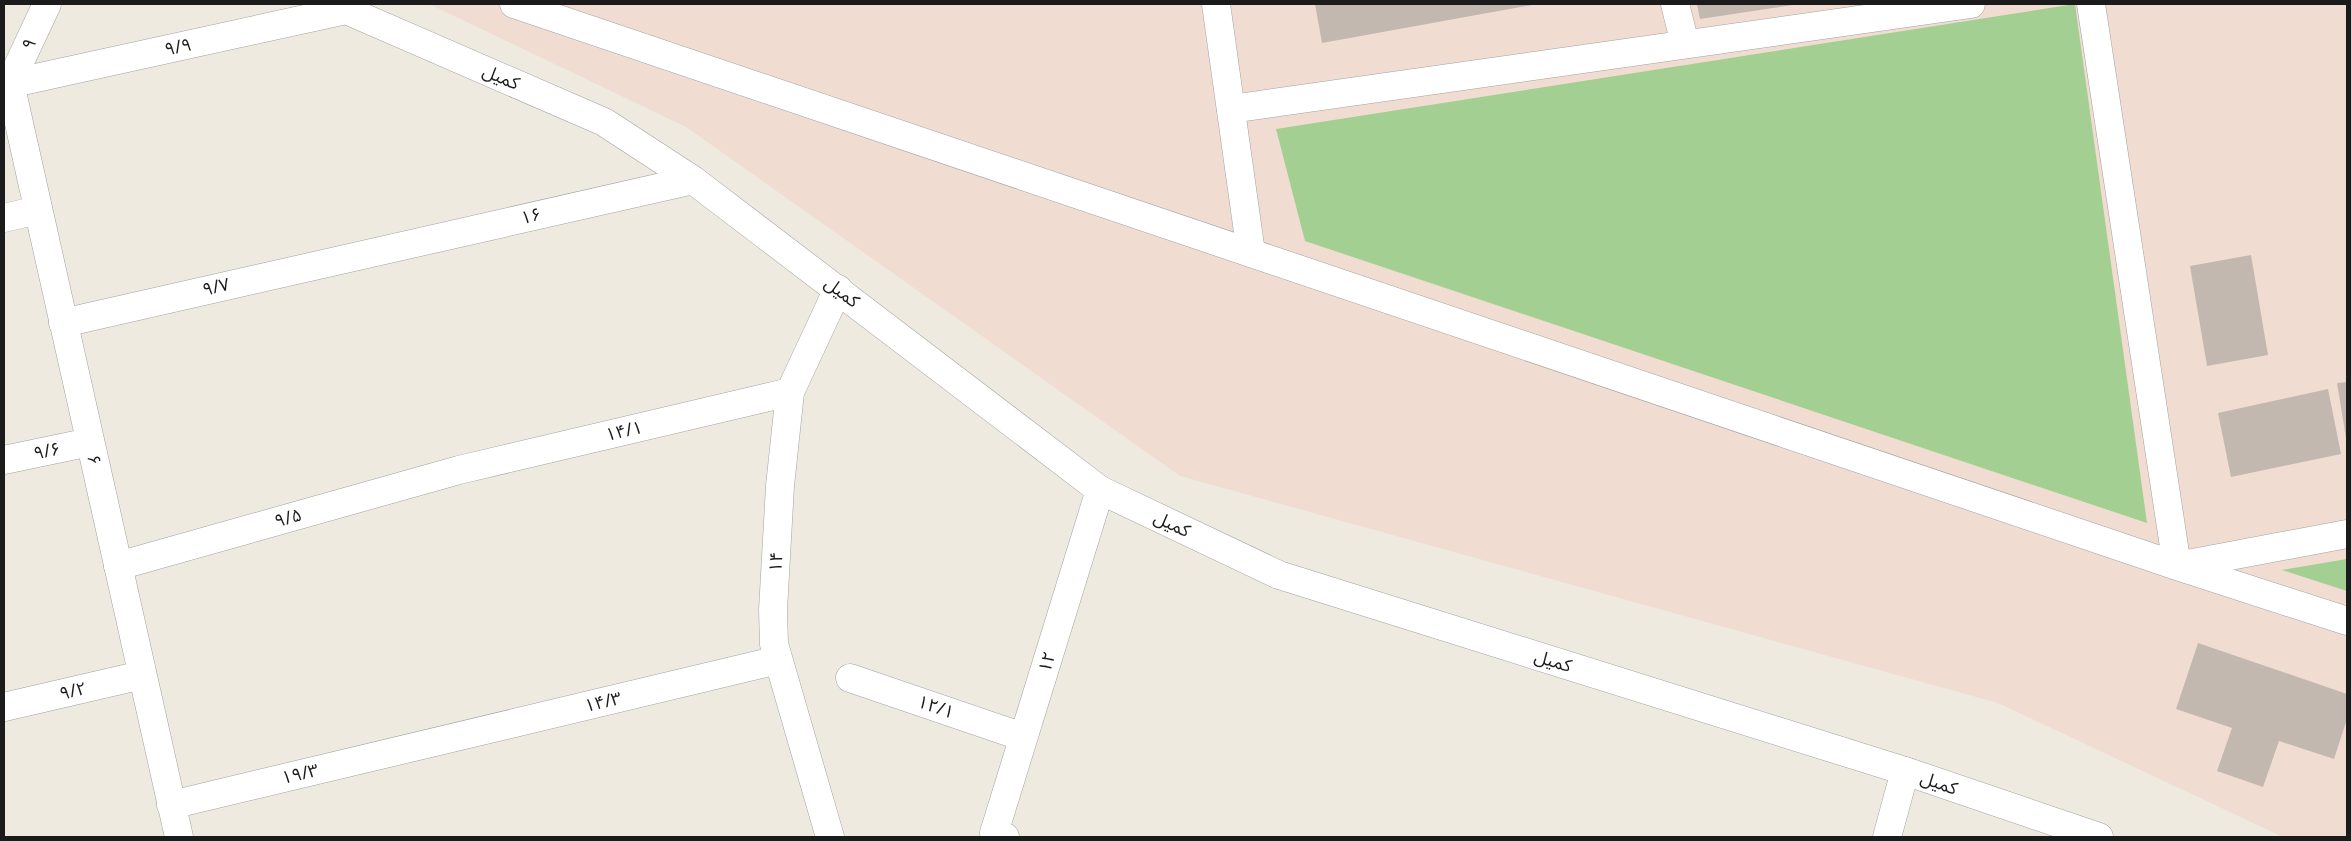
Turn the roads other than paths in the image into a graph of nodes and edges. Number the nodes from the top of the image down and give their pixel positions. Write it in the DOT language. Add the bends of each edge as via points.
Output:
graph roads {
  1 [pos="47,4"];
  2 [pos="514,4"];
  3 [pos="1216,4"];
  4 [pos="1675,4"];
  5 [pos="1971,4"];
  6 [pos="2091,4"];
  7 [pos="346,10"];
  8 [pos="1685,44"];
  9 [pos="7,84"];
  10 [pos="1231,109"];
  11 [pos="693,180"];
  12 [pos="38,210"];
  13 [pos="4,218"];
  14 [pos="369,252"];
  15 [pos="1251,253"];
  16 [pos="838,289"];
  17 [pos="63,323"];
  18 [pos="790,392"];
  19 [pos="90,442"];
  20 [pos="4,460"];
  21 [pos="458,470"];
  22 [pos="1100,490"];
  23 [pos="2347,534"];
  24 [pos="118,566"];
  25 [pos="2177,566"];
  26 [pos="2347,621"];
  27 [pos="778,660"];
  28 [pos="142,675"];
  29 [pos="850,678"];
  30 [pos="4,707"];
  31 [pos="1023,737"];
  32 [pos="428,744"];
  33 [pos="1905,771"];
  34 [pos="172,805"];
  35 [pos="1000,835"];
  36 [pos="179,837"];
  37 [pos="830,837"];
  38 [pos="1887,837"];
  39 [pos="2099,837"];
  1 -- 9 [label="street, ۹"];
  2 -- 15 [label="street"];
  3 -- 10 [label="street"];
  4 -- 8 [label="street"];
  5 -- 8 [label="street"];
  6 -- 25 [label="street"];
  7 -- 9 [label="street, ۹/۹"];
  7 -- 11 [label="street, کمیل" via="604,122"];
  8 -- 10 [label="street"];
  9 -- 12 [label="street, ۶"];
  10 -- 15 [label="street"];
  11 -- 14 [label="street, ۱۶"];
  11 -- 16 [label="street, کمیل"];
  12 -- 13 [label="street"];
  12 -- 17 [label="street, ۶"];
  14 -- 17 [label="street, ۹/۷"];
  15 -- 25 [label="street"];
  16 -- 18 [label="street, ۱۴"];
  16 -- 22 [label="street, کمیل"];
  17 -- 19 [label="street, ۶"];
  18 -- 21 [label="street, ۱۴/۱"];
  18 -- 27 [label="street, ۱۴" via="780,486 773,610"];
  19 -- 20 [label="street, ۹/۶"];
  19 -- 24 [label="street, ۶"];
  21 -- 24 [label="street, ۹/۵"];
  22 -- 31 [label="street, ۱۲"];
  22 -- 33 [label="street, کمیل" via="1279,575"];
  23 -- 25 [label="street"];
  24 -- 28 [label="street, ۶"];
  25 -- 26 [label="street"];
  27 -- 32 [label="street, ۱۴/۳"];
  27 -- 37 [label="street, ۱۴"];
  28 -- 30 [label="street, ۹/۲"];
  28 -- 34 [label="street, ۶"];
  29 -- 31 [label="street, ۱۲/۱"];
  31 -- 35 [label="street, ۱۲"];
  32 -- 34 [label="street, ۱۹/۳"];
  33 -- 38 [label="street"];
  33 -- 39 [label="street, کمیل"];
  34 -- 36 [label="street, ۶"];
}
